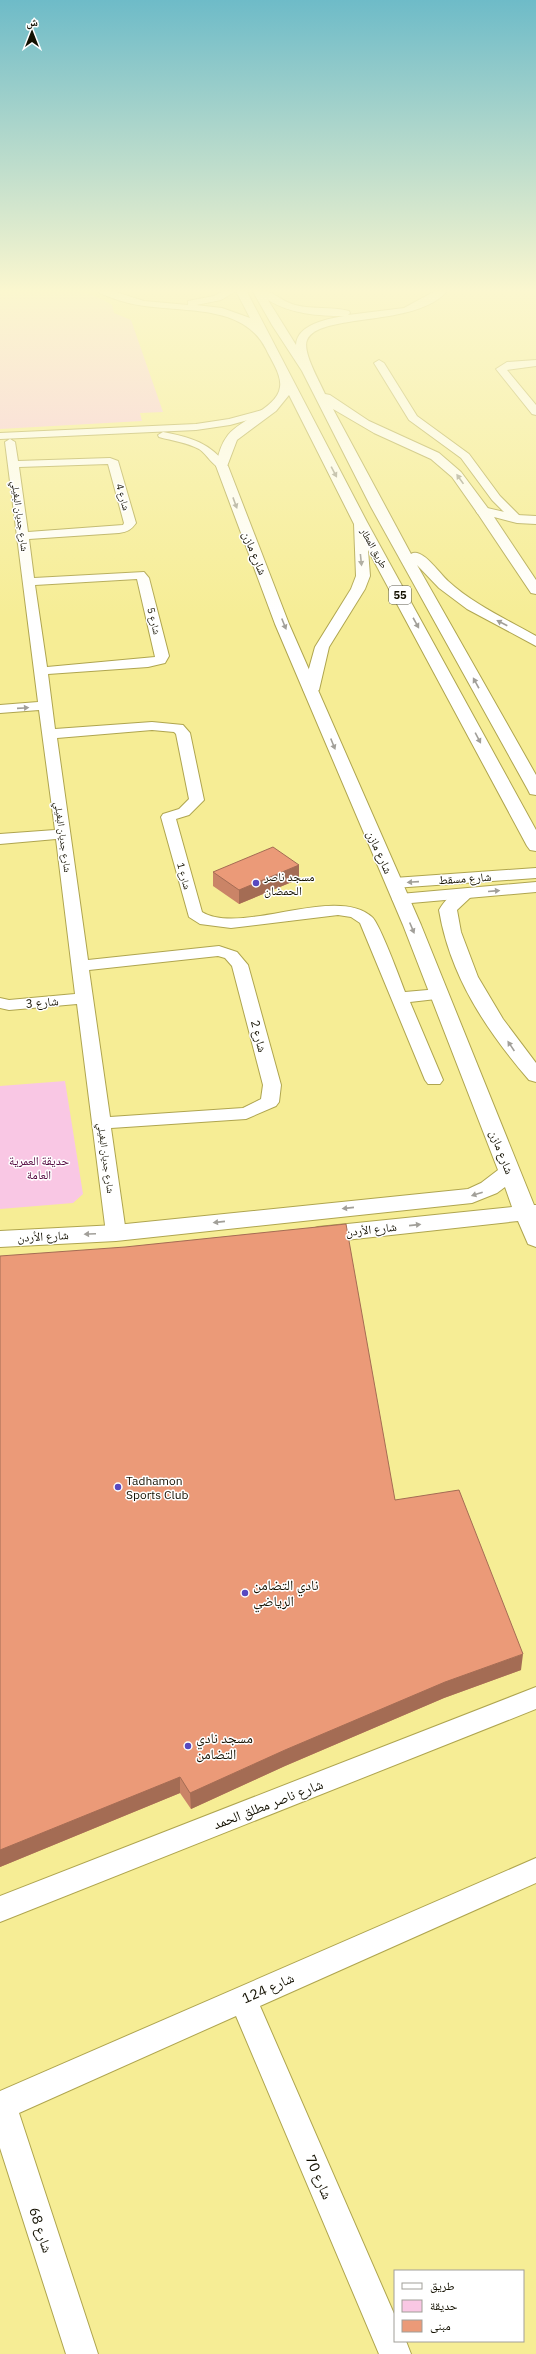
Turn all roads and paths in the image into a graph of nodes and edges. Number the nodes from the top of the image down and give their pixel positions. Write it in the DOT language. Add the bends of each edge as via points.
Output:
graph roads {
  1 [pos="280,400"];
  2 [pos="296,400"];
  3 [pos="323,400"];
  4 [pos="329,400"];
  5 [pos="402,400"];
  6 [pos="526,400"];
  7 [pos="266,412"];
  8 [pos="536,412"];
  9 [pos="155,432"];
  10 [pos="3,440"];
  11 [pos="13,464"];
  12 [pos="222,466"];
  13 [pos="378,507"];
  14 [pos="483,511"];
  15 [pos="360,522"];
  16 [pos="534,524"];
  17 [pos="515,533"];
  18 [pos="22,536"];
  19 [pos="29,582"];
  20 [pos="536,590"];
  21 [pos="536,642"];
  22 [pos="41,671"];
  23 [pos="310,690"];
  24 [pos="0,699"];
  25 [pos="45,701"];
  26 [pos="0,709"];
  27 [pos="49,734"];
  28 [pos="536,790"];
  29 [pos="62,834"];
  30 [pos="0,839"];
  31 [pos="536,846"];
  32 [pos="536,873"];
  33 [pos="536,887"];
  34 [pos="397,891"];
  35 [pos="465,894"];
  36 [pos="80,966"];
  37 [pos="441,997"];
  38 [pos="84,998"];
  39 [pos="401,1001"];
  40 [pos="0,1003"];
  41 [pos="536,1076"];
  42 [pos="434,1080"];
  43 [pos="101,1123"];
  44 [pos="510,1172"];
  45 [pos="531,1213"];
  46 [pos="265,1217"];
  47 [pos="116,1233"];
  48 [pos="297,1237"];
  49 [pos="0,1238"];
  50 [pos="273,1239"];
  51 [pos="536,1239"];
  52 [pos="126,1253"];
  53 [pos="103,1255"];
  54 [pos="536,1698"];
  55 [pos="535,1875"];
  56 [pos="0,1909"];
  57 [pos="243,1999"];
  58 [pos="0,2105"];
  59 [pos="82,2354"];
  60 [pos="395,2354"];
  1 -- 7 [label="main road"];
  2 -- 15 [label="main road, طريق المطار / 55, one-way"];
  3 -- 13 [label="main road, طريق المطار / 55"];
  14 -- 4 [label="main road, one-way" via="454,469 435,456 344,413"];
  5 -- 17 [label="street" via="413,418 465,456 496,498"];
  6 -- 8 [label="street"];
  7 -- 9 [label="street" via="211,425"];
  7 -- 12 [label="main road" via="233,437 224,451"];
  9 -- 10 [label="street"];
  9 -- 12 [label="street" via="198,444 213,453"];
  10 -- 11 [label="street, شارع جديان البغيلي"];
  11 -- 18 [label="street, شارع جديان البغيلي"];
  11 -- 18 [label="street, شارع 4" via="110,461 114,464 130,523 119,530"];
  12 -- 23 [label="main road, شارع مازن, one-way" via="248,538"];
  21 -- 13 [label="main road, one-way" via="469,606 450,592 430,573"];
  28 -- 13 [label="main road, طريق المطار / 55, one-way"];
  14 -- 17 [label="main road"];
  14 -- 17 [label="main road"];
  15 -- 23 [label="main road, one-way" via="359,543 363,576 358,589 322,646"];
  15 -- 31 [label="main road, طريق المطار / 55, one-way"];
  16 -- 17 [label="main road"];
  17 -- 20 [label="main road"];
  18 -- 19 [label="street, شارع جديان البغيلي"];
  19 -- 22 [label="street, شارع جديان البغيلي"];
  19 -- 22 [label="street, شارع 5" via="140,575 143,578 163,656 160,660 148,663"];
  22 -- 25 [label="street, شارع جديان البغيلي"];
  23 -- 34 [label="main road, شارع مازن, one-way"];
  24 -- 25 [label="street"];
  26 -- 25 [label="street, one-way"];
  25 -- 27 [label="street, شارع جديان البغيلي"];
  27 -- 29 [label="street, شارع جديان البغيلي"];
  27 -- 39 [label="street, شارع 1" via="152,726 178,728 183,733 197,800 184,812 168,817 195,914 206,921 231,923 338,910 356,913 366,921"];
  29 -- 30 [label="street"];
  29 -- 36 [label="street, شارع جديان البغيلي"];
  32 -- 34 [label="street, شارع مسقط, one-way"];
  35 -- 33 [label="street, شارع مسقط, one-way"];
  34 -- 35 [label="street, شارع مسقط"];
  34 -- 37 [label="main road, شارع مازن, one-way"];
  41 -- 35 [label="main road, one-way" via="516,1053 491,1016 462,959 449,921 448,910"];
  36 -- 38 [label="street, شارع جديان البغيلي"];
  36 -- 43 [label="street, شارع 2" via="219,951 231,955 240,965 272,1085 270,1102 246,1113"];
  37 -- 39 [label="street"];
  37 -- 44 [label="main road, شارع مازن"];
  38 -- 40 [label="street, شارع 3" via="9,1005"];
  38 -- 43 [label="street, شارع جديان البغيلي"];
  39 -- 42 [label="street, شارع 1"];
  43 -- 47 [label="street, شارع جديان البغيلي"];
  44 -- 45 [label="main road, شارع مازن"];
  44 -- 46 [label="main road, شارع الأردن, one-way" via="489,1188 472,1196"];
  48 -- 45 [label="main road, شارع الأردن, one-way"];
  45 -- 51 [label="main road, شارع مازن"];
  46 -- 47 [label="main road, شارع الأردن, one-way"];
  46 -- 50 [label="main road" via="276,1224 278,1230"];
  47 -- 49 [label="main road, شارع الأردن, one-way"];
  52 -- 53 [label="main road"];
  54 -- 56 [label="street, شارع ناصر مطلق الحمد"];
  55 -- 57 [label="street, شارع 124"];
  57 -- 58 [label="street, شارع 124"];
  57 -- 60 [label="street, شارع 70"];
  58 -- 59 [label="street, شارع 68"];
}
